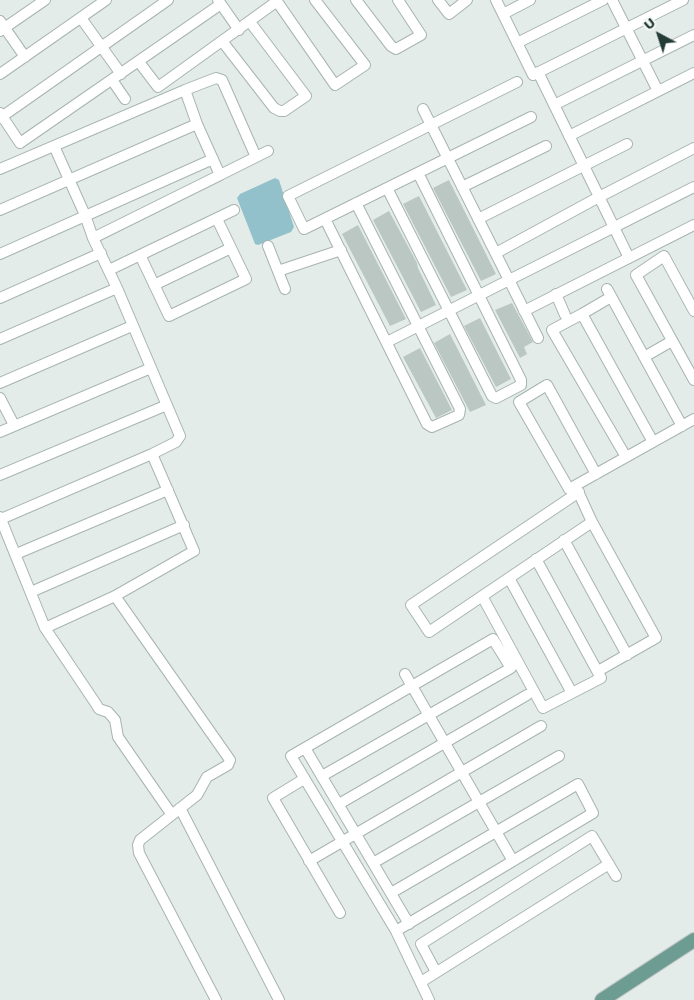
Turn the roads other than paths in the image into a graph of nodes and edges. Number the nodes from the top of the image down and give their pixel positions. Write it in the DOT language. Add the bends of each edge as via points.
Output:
graph roads {
  1 [pos="45,0"];
  2 [pos="106,0"];
  3 [pos="168,0"];
  4 [pos="315,0"];
  5 [pos="356,0"];
  6 [pos="398,0"];
  7 [pos="438,0"];
  8 [pos="467,0"];
  9 [pos="496,0"];
  10 [pos="530,0"];
  11 [pos="603,0"];
  12 [pos="612,0"];
  13 [pos="682,0"];
  14 [pos="276,1"];
  15 [pos="220,2"];
  16 [pos="503,14"];
  17 [pos="81,18"];
  18 [pos="250,22"];
  19 [pos="2,27"];
  20 [pos="626,28"];
  21 [pos="238,30"];
  22 [pos="694,34"];
  23 [pos="222,41"];
  24 [pos="517,43"];
  25 [pos="102,47"];
  26 [pos="25,57"];
  27 [pos="643,60"];
  28 [pos="139,62"];
  29 [pos="538,72"];
  30 [pos="694,73"];
  31 [pos="0,74"];
  32 [pos="116,77"];
  33 [pos="517,82"];
  34 [pos="185,90"];
  35 [pos="658,91"];
  36 [pos="125,99"];
  37 [pos="554,105"];
  38 [pos="423,109"];
  39 [pos="1,116"];
  40 [pos="531,117"];
  41 [pos="197,124"];
  42 [pos="431,125"];
  43 [pos="569,136"];
  44 [pos="627,144"];
  45 [pos="54,146"];
  46 [pos="546,146"];
  47 [pos="694,148"];
  48 [pos="268,151"];
  49 [pos="256,158"];
  50 [pos="448,158"];
  51 [pos="212,159"];
  52 [pos="584,166"];
  53 [pos="0,169"];
  54 [pos="418,172"];
  55 [pos="220,175"];
  56 [pos="68,180"];
  57 [pos="462,187"];
  58 [pos="694,187"];
  59 [pos="387,188"];
  60 [pos="599,197"];
  61 [pos="356,203"];
  62 [pos="0,210"];
  63 [pos="234,210"];
  64 [pos="86,216"];
  65 [pos="217,218"];
  66 [pos="325,219"];
  67 [pos="478,219"];
  68 [pos="694,225"];
  69 [pos="614,228"];
  70 [pos="94,238"];
  71 [pos="268,246"];
  72 [pos="231,248"];
  73 [pos="341,250"];
  74 [pos="101,253"];
  75 [pos="0,254"];
  76 [pos="496,254"];
  77 [pos="140,255"];
  78 [pos="628,258"];
  79 [pos="109,270"];
  80 [pos="278,271"];
  81 [pos="509,280"];
  82 [pos="154,285"];
  83 [pos="117,288"];
  84 [pos="285,290"];
  85 [pos="556,294"];
  86 [pos="480,295"];
  87 [pos="0,298"];
  88 [pos="449,311"];
  89 [pos="524,311"];
  90 [pos="694,311"];
  91 [pos="582,314"];
  92 [pos="566,315"];
  93 [pos="132,326"];
  94 [pos="418,326"];
  95 [pos="538,338"];
  96 [pos="0,340"];
  97 [pos="672,341"];
  98 [pos="387,342"];
  99 [pos="644,357"];
  100 [pos="151,368"];
  101 [pos="694,380"];
  102 [pos="0,383"];
  103 [pos="0,398"];
  104 [pos="167,405"];
  105 [pos="694,419"];
  106 [pos="14,425"];
  107 [pos="682,426"];
  108 [pos="0,432"];
  109 [pos="653,442"];
  110 [pos="152,454"];
  111 [pos="626,457"];
  112 [pos="596,474"];
  113 [pos="0,475"];
  114 [pos="577,489"];
  115 [pos="168,490"];
  116 [pos="0,518"];
  117 [pos="592,522"];
  118 [pos="184,525"];
  119 [pos="564,540"];
  120 [pos="16,554"];
  121 [pos="536,559"];
  122 [pos="509,578"];
  123 [pos="31,592"];
  124 [pos="115,596"];
  125 [pos="482,596"];
  126 [pos="45,628"];
  127 [pos="627,655"];
  128 [pos="598,671"];
  129 [pos="405,674"];
  130 [pos="412,686"];
  131 [pos="572,693"];
  132 [pos="528,695"];
  133 [pos="429,715"];
  134 [pos="541,726"];
  135 [pos="445,743"];
  136 [pos="305,748"];
  137 [pos="559,756"];
  138 [pos="462,772"];
  139 [pos="322,776"];
  140 [pos="304,779"];
  141 [pos="479,802"];
  142 [pos="339,804"];
  143 [pos="176,812"];
  144 [pos="496,832"];
  145 [pos="356,833"];
  146 [pos="342,842"];
  147 [pos="309,860"];
  148 [pos="514,861"];
  149 [pos="373,863"];
  150 [pos="609,864"];
  151 [pos="616,876"];
  152 [pos="391,892"];
  153 [pos="340,913"];
  154 [pos="409,924"];
  155 [pos="396,931"];
  156 [pos="694,940"];
  157 [pos="436,972"];
  158 [pos="420,982"];
  159 [pos="216,1000"];
  160 [pos="279,1000"];
  161 [pos="429,1000"];
  162 [pos="602,1000"];
  1 -- 19 [label="street"];
  2 -- 17 [label="street"];
  3 -- 25 [label="street"];
  4 -- 14 [label="street" via="365,66 335,85"];
  5 -- 6 [label="street" via="390,46 396,48 422,35"];
  7 -- 8 [label="street" via="449,14"];
  9 -- 16 [label="street"];
  10 -- 16 [label="street"];
  11 -- 24 [label="street"];
  12 -- 20 [label="street"];
  13 -- 20 [label="street"];
  14 -- 18 [label="street"];
  15 -- 21 [label="street"];
  15 -- 28 [label="street"];
  16 -- 24 [label="street"];
  17 -- 25 [label="street"];
  17 -- 26 [label="street"];
  18 -- 21 [label="street"];
  18 -- 23 [label="street" via="306,96 284,110 274,108"];
  19 -- 26 [label="street"];
  20 -- 27 [label="street"];
  20 -- 29 [label="street"];
  21 -- 23 [label="street"];
  22 -- 27 [label="street"];
  23 -- 28 [label="street" via="158,88"];
  24 -- 29 [label="street" via="533,75"];
  25 -- 32 [label="street"];
  25 -- 39 [label="street"];
  26 -- 31 [label="street"];
  27 -- 35 [label="street"];
  27 -- 37 [label="street"];
  28 -- 32 [label="street"];
  29 -- 37 [label="street"];
  30 -- 35 [label="street"];
  32 -- 36 [label="street"];
  32 -- 39 [label="street" via="20,143"];
  33 -- 42 [label="street"];
  34 -- 41 [label="street"];
  34 -- 45 [label="street"];
  34 -- 49 [label="street" via="216,78 222,80"];
  35 -- 43 [label="street"];
  37 -- 43 [label="street"];
  38 -- 42 [label="street"];
  40 -- 50 [label="street"];
  41 -- 51 [label="street"];
  41 -- 56 [label="street"];
  42 -- 50 [label="street"];
  42 -- 66 [label="street" via="288,196 304,229"];
  43 -- 52 [label="street"];
  44 -- 52 [label="street"];
  45 -- 53 [label="street"];
  45 -- 56 [label="street"];
  46 -- 57 [label="street"];
  47 -- 60 [label="street"];
  48 -- 49 [label="street"];
  49 -- 55 [label="street"];
  50 -- 54 [label="street"];
  50 -- 57 [label="street"];
  51 -- 55 [label="street"];
  51 -- 64 [label="street"];
  52 -- 60 [label="street"];
  52 -- 67 [label="street"];
  54 -- 59 [label="street"];
  54 -- 86 [label="street"];
  55 -- 70 [label="street"];
  56 -- 62 [label="street"];
  56 -- 64 [label="street"];
  57 -- 67 [label="street"];
  58 -- 69 [label="street"];
  59 -- 61 [label="street"];
  59 -- 88 [label="street"];
  60 -- 69 [label="street"];
  60 -- 76 [label="street"];
  61 -- 66 [label="street"];
  61 -- 94 [label="street"];
  63 -- 65 [label="street"];
  64 -- 70 [label="street"];
  64 -- 75 [label="street"];
  65 -- 72 [label="street"];
  65 -- 77 [label="street"];
  66 -- 73 [label="street"];
  67 -- 76 [label="street"];
  68 -- 78 [label="street"];
  69 -- 78 [label="street"];
  69 -- 81 [label="street"];
  70 -- 74 [label="street"];
  71 -- 80 [label="street"];
  72 -- 82 [label="street"];
  72 -- 82 [label="street" via="246,280 169,316"];
  73 -- 80 [label="street"];
  73 -- 98 [label="street"];
  74 -- 79 [label="street"];
  74 -- 87 [label="street"];
  76 -- 81 [label="street"];
  77 -- 79 [label="street"];
  77 -- 82 [label="street"];
  78 -- 85 [label="street"];
  79 -- 83 [label="street"];
  80 -- 84 [label="street"];
  81 -- 86 [label="street"];
  81 -- 89 [label="street"];
  83 -- 93 [label="street"];
  83 -- 96 [label="street"];
  85 -- 89 [label="street"];
  85 -- 92 [label="street"];
  86 -- 88 [label="street"];
  86 -- 88 [label="street" via="521,380 520,385 496,398 492,396"];
  88 -- 94 [label="street"];
  89 -- 95 [label="street"];
  90 -- 97 [label="street" via="664,256 636,274"];
  91 -- 99 [label="street" via="609,293"];
  91 -- 109 [label="street"];
  91 -- 111 [label="street" via="552,330"];
  93 -- 100 [label="street"];
  93 -- 102 [label="street"];
  94 -- 98 [label="street"];
  94 -- 98 [label="street" via="460,409 459,415 432,427 427,424"];
  97 -- 99 [label="street"];
  97 -- 101 [label="street"];
  99 -- 107 [label="street"];
  100 -- 104 [label="street"];
  100 -- 106 [label="street"];
  103 -- 106 [label="street"];
  104 -- 110 [label="street" via="180,438"];
  104 -- 113 [label="street"];
  105 -- 107 [label="street"];
  106 -- 108 [label="street"];
  107 -- 109 [label="street"];
  109 -- 111 [label="street"];
  110 -- 115 [label="street"];
  110 -- 116 [label="street"];
  111 -- 112 [label="street"];
  112 -- 114 [label="street"];
  112 -- 114 [label="street" via="547,385 519,402 569,489"];
  114 -- 117 [label="street"];
  114 -- 125 [label="street" via="410,604 429,632"];
  115 -- 118 [label="street"];
  115 -- 120 [label="street"];
  116 -- 120 [label="street"];
  117 -- 119 [label="street"];
  117 -- 127 [label="street" via="656,638"];
  118 -- 123 [label="street"];
  118 -- 124 [label="street" via="194,551"];
  119 -- 121 [label="street"];
  119 -- 127 [label="street"];
  120 -- 123 [label="street"];
  121 -- 122 [label="street"];
  121 -- 128 [label="street"];
  122 -- 125 [label="street"];
  122 -- 131 [label="street"];
  123 -- 126 [label="street"];
  124 -- 126 [label="street"];
  124 -- 143 [label="street" via="230,760 228,765 207,777 197,795"];
  125 -- 131 [label="street" via="544,708"];
  126 -- 143 [label="street" via="99,709 108,712 115,720 118,736"];
  127 -- 128 [label="street"];
  128 -- 131 [label="street" via="601,678"];
  129 -- 130 [label="street"];
  130 -- 133 [label="street"];
  130 -- 133 [label="street" via="493,639 511,668"];
  130 -- 136 [label="street"];
  132 -- 135 [label="street"];
  133 -- 135 [label="street"];
  133 -- 139 [label="street"];
  134 -- 138 [label="street"];
  135 -- 138 [label="street"];
  135 -- 142 [label="street"];
  136 -- 139 [label="street"];
  136 -- 140 [label="street" via="290,756"];
  137 -- 141 [label="street"];
  138 -- 141 [label="street"];
  138 -- 145 [label="street"];
  139 -- 142 [label="street"];
  140 -- 146 [label="street"];
  140 -- 147 [label="street" via="273,798"];
  141 -- 144 [label="street"];
  141 -- 149 [label="street"];
  142 -- 145 [label="street"];
  143 -- 159 [label="street" via="140,840 138,849"];
  143 -- 160 [label="street"];
  144 -- 148 [label="street"];
  144 -- 148 [label="street" via="578,784 594,813"];
  144 -- 152 [label="street"];
  145 -- 146 [label="street"];
  145 -- 149 [label="street"];
  146 -- 147 [label="street"];
  146 -- 155 [label="street"];
  147 -- 153 [label="street"];
  148 -- 154 [label="street"];
  149 -- 152 [label="street"];
  150 -- 151 [label="street"];
  150 -- 157 [label="street"];
  150 -- 157 [label="street" via="592,836 421,944"];
  152 -- 154 [label="street"];
  154 -- 155 [label="street"];
  155 -- 158 [label="street"];
  156 -- 162 [label="main road"];
  157 -- 158 [label="street"];
  158 -- 161 [label="street"];
}
